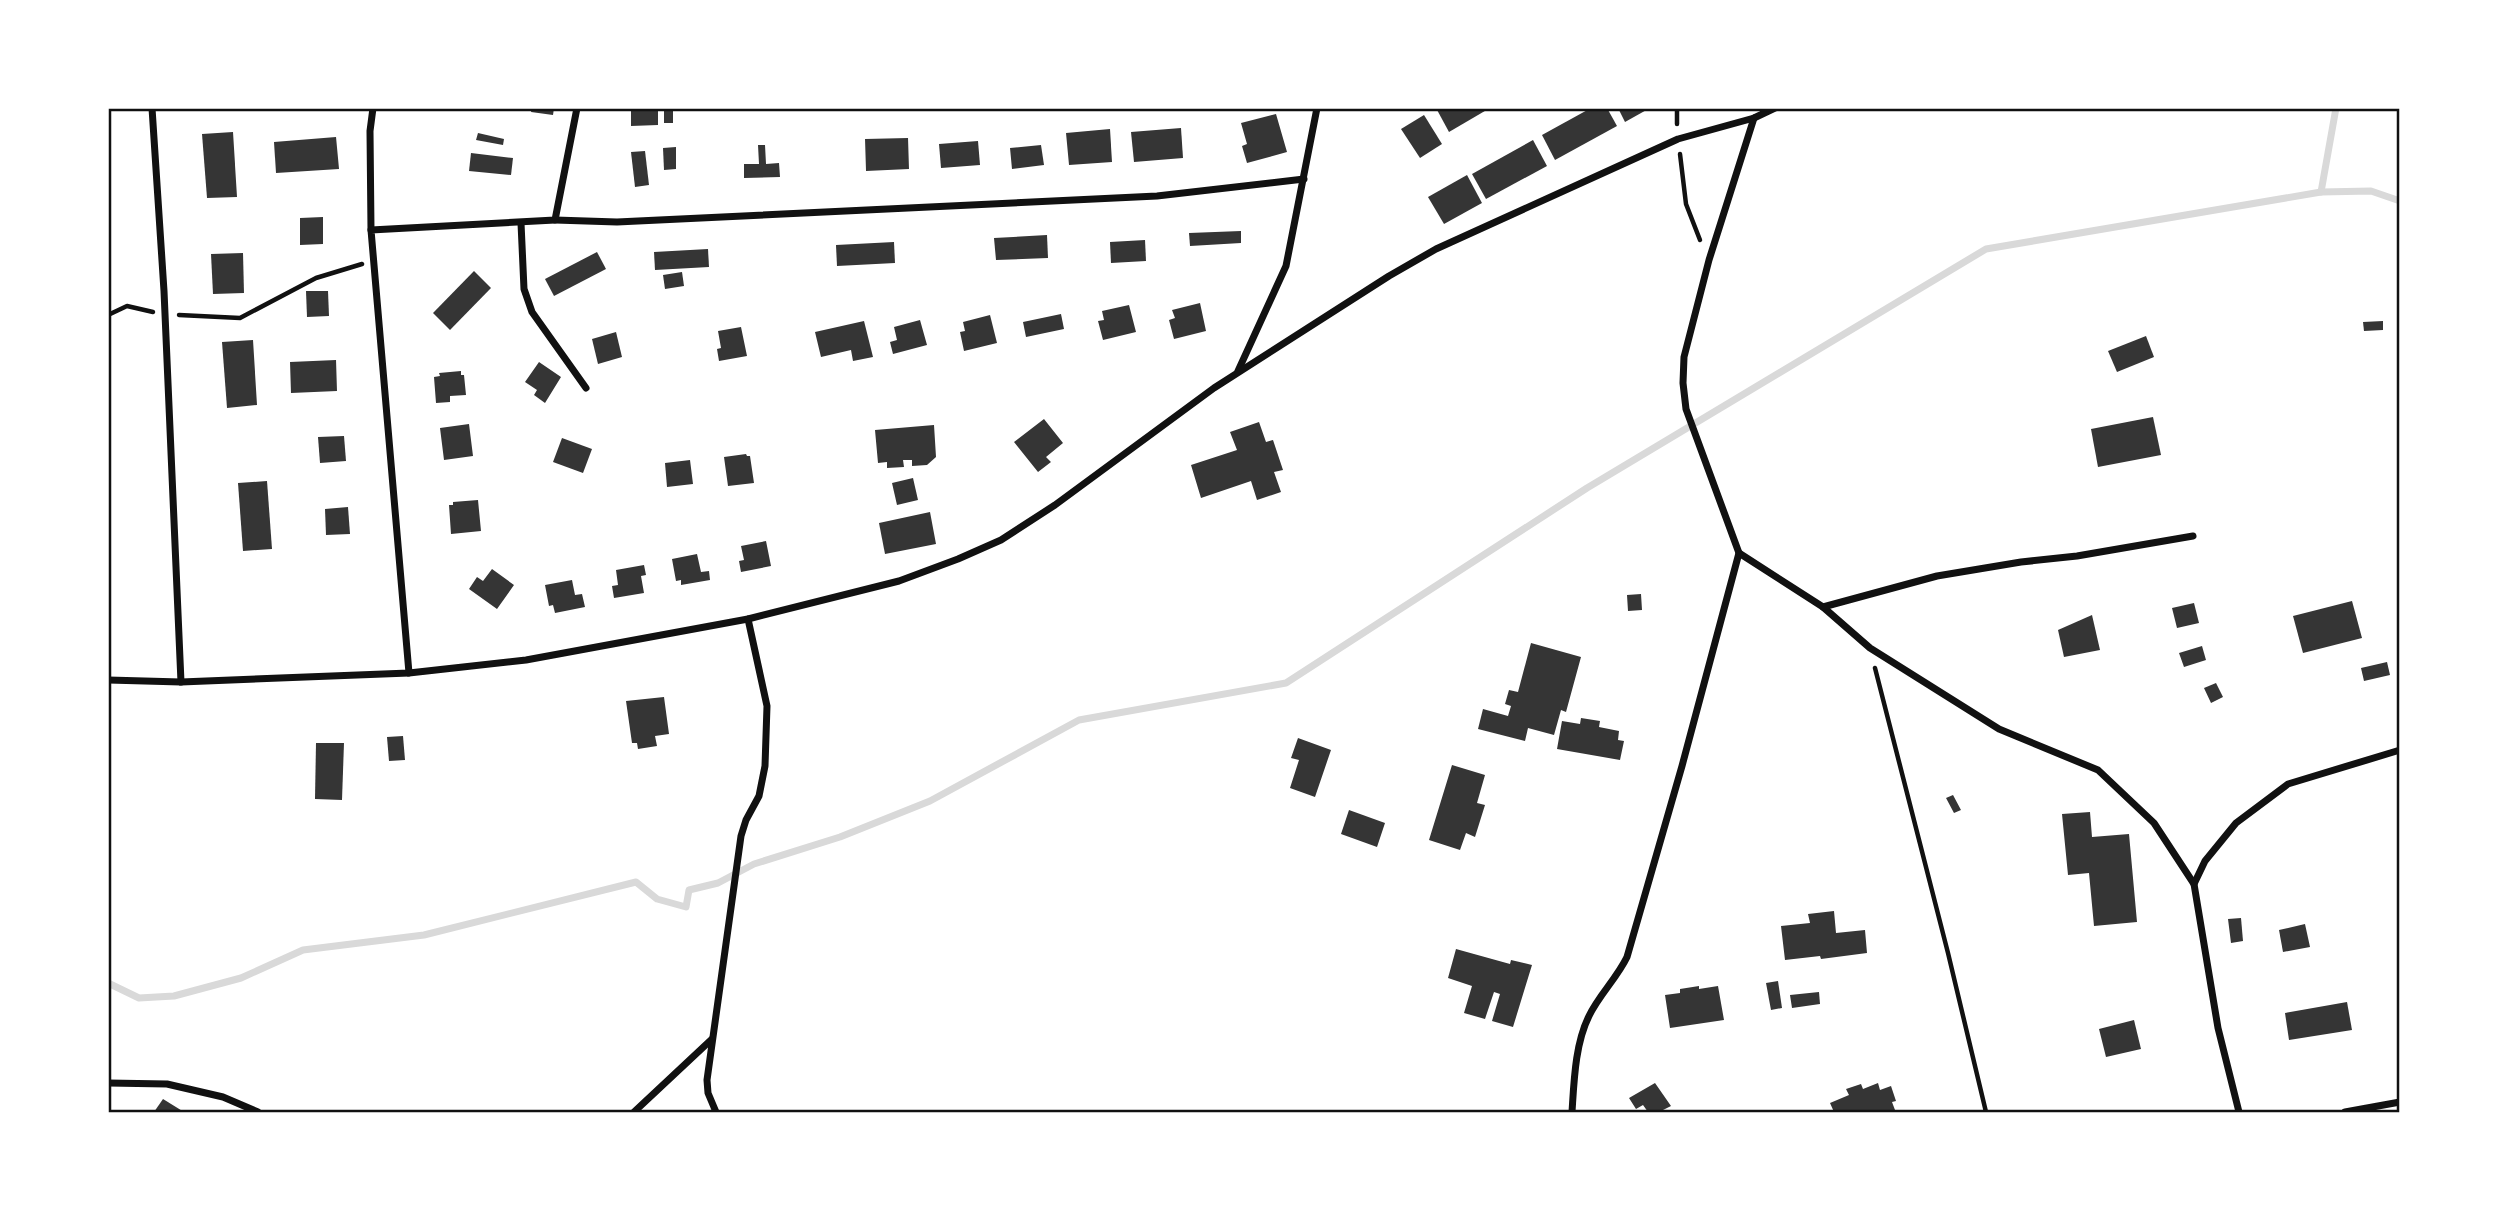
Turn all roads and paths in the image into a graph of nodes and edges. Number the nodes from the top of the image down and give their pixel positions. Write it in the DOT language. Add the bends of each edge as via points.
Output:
graph roads {
  1 [pos="152,108"];
  2 [pos="373,108"];
  3 [pos="577,108"];
  4 [pos="1317,108"];
  5 [pos="1676,108"];
  6 [pos="1775,108"];
  7 [pos="1754,118"];
  8 [pos="1678,139"];
  9 [pos="1304,179"];
  10 [pos="555,220"];
  11 [pos="521,223"];
  12 [pos="371,230"];
  13 [pos="1709,260"];
  14 [pos="373,261"];
  15 [pos="164,314"];
  16 [pos="108,315"];
  17 [pos="1238,372"];
  18 [pos="586,387"];
  19 [pos="2193,536"];
  20 [pos="1738,553"];
  21 [pos="1823,607"];
  22 [pos="748,619"];
  23 [pos="1870,648"];
  24 [pos="409,673"];
  25 [pos="108,680"];
  26 [pos="181,682"];
  27 [pos="2399,750"];
  28 [pos="2194,884"];
  29 [pos="712,1040"];
  30 [pos="108,1083"];
  31 [pos="2399,1102"];
  32 [pos="258,1112"];
  33 [pos="634,1112"];
  34 [pos="716,1112"];
  35 [pos="1572,1112"];
  36 [pos="1986,1112"];
  37 [pos="2239,1112"];
  38 [pos="2345,1112"];
  1 -- 15 [label="street"];
  2 -- 12 [label="street"];
  3 -- 10 [label="street"];
  4 -- 9 [label="street"];
  5 -- 8 [label="path"];
  6 -- 7 [label="street"];
  7 -- 8 [label="street"];
  7 -- 13 [label="street"];
  8 -- 13 [label="path" via="1686,204"];
  8 -- 17 [label="street" via="1436,249"];
  9 -- 10 [label="street" via="1157,196 617,222"];
  9 -- 17 [label="street" via="1286,266"];
  10 -- 11 [label="street"];
  11 -- 12 [label="street"];
  11 -- 18 [label="street" via="524,289 532,312"];
  12 -- 14 [label="street"];
  13 -- 20 [label="street" via="1684,357 1683,383 1686,409"];
  14 -- 15 [label="path" via="316,278 240,318"];
  14 -- 24 [label="street"];
  15 -- 16 [label="path" via="127,306"];
  15 -- 26 [label="street"];
  17 -- 22 [label="street" via="1001,540 899,582"];
  19 -- 21 [label="street" via="1937,576"];
  20 -- 21 [label="street"];
  20 -- 35 [label="street" via="1627,957 1588,1017"];
  21 -- 23 [label="street"];
  22 -- 24 [label="street" via="526,660"];
  22 -- 29 [label="street" via="767,706 765,766 759,796 741,836"];
  23 -- 28 [label="street" via="1999,729 2098,770 2154,822"];
  23 -- 36 [label="path"];
  24 -- 26 [label="street"];
  25 -- 26 [label="street"];
  27 -- 28 [label="street" via="2288,784 2236,823 2205,861"];
  28 -- 37 [label="street" via="2218,1028"];
  29 -- 33 [label="street"];
  29 -- 34 [label="street" via="707,1080"];
  30 -- 32 [label="street" via="167,1084 223,1097"];
  31 -- 38 [label="street"];
}
